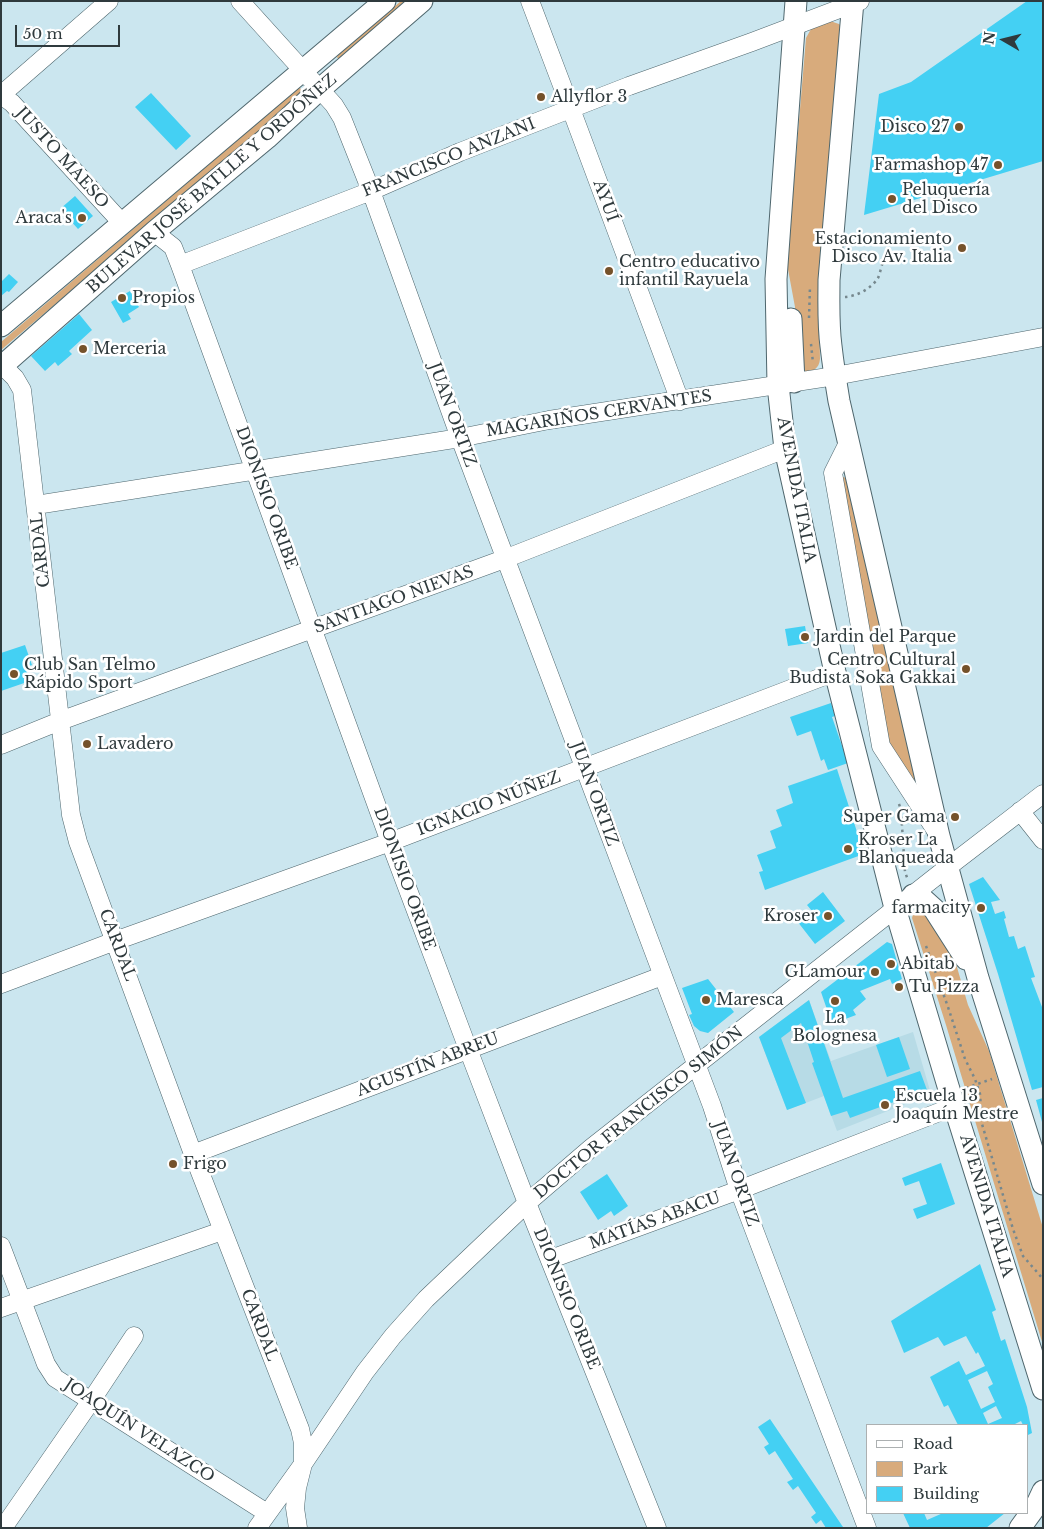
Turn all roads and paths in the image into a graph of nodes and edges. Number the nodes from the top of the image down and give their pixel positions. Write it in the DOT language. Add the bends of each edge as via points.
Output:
graph roads {
  1 [pos="109,1"];
  2 [pos="240,1"];
  3 [pos="385,1"];
  4 [pos="422,1"];
  5 [pos="530,1"];
  6 [pos="796,1"];
  7 [pos="855,2"];
  8 [pos="794,26"];
  9 [pos="302,71"];
  10 [pos="320,90"];
  11 [pos="1,95"];
  12 [pos="571,109"];
  13 [pos="371,191"];
  14 [pos="122,223"];
  15 [pos="154,232"];
  16 [pos="883,262"];
  17 [pos="180,265"];
  18 [pos="829,298"];
  19 [pos="1,326"];
  20 [pos="1043,337"];
  21 [pos="2,365"];
  22 [pos="835,376"];
  23 [pos="786,383"];
  24 [pos="680,401"];
  25 [pos="460,438"];
  26 [pos="849,441"];
  27 [pos="785,449"];
  28 [pos="256,470"];
  29 [pos="36,506"];
  30 [pos="507,558"];
  31 [pos="313,630"];
  32 [pos="835,672"];
  33 [pos="60,722"];
  34 [pos="1,744"];
  35 [pos="584,768"];
  36 [pos="1043,794"];
  37 [pos="898,802"];
  38 [pos="1020,811"];
  39 [pos="939,836"];
  40 [pos="1043,840"];
  41 [pos="390,842"];
  42 [pos="948,866"];
  43 [pos="912,895"];
  44 [pos="895,908"];
  45 [pos="923,938"];
  46 [pos="115,941"];
  47 [pos="662,976"];
  48 [pos="978,978"];
  49 [pos="1,984"];
  50 [pos="468,1050"];
  51 [pos="696,1066"];
  52 [pos="1008,1074"];
  53 [pos="976,1084"];
  54 [pos="955,1106"];
  55 [pos="194,1154"];
  56 [pos="1039,1160"];
  57 [pos="1043,1184"];
  58 [pos="739,1190"];
  59 [pos="528,1203"];
  60 [pos="222,1231"];
  61 [pos="1,1246"];
  62 [pos="550,1259"];
  63 [pos="1043,1279"];
  64 [pos="22,1301"];
  65 [pos="1,1308"];
  66 [pos="134,1336"];
  67 [pos="1043,1389"];
  68 [pos="91,1401"];
  69 [pos="303,1464"];
  70 [pos="1043,1491"];
  71 [pos="295,1508"];
  72 [pos="262,1520"];
  73 [pos="3,1528"];
  74 [pos="298,1528"];
  75 [pos="657,1528"];
  76 [pos="867,1528"];
  77 [pos="1020,1528"];
  1 -- 11 [label="street"];
  2 -- 9 [label="street, JUAN ORTIZ"];
  3 -- 9 [label="main road, BULEVAR JOSÉ BATLLE Y ORDÓÑEZ"];
  4 -- 10 [label="main road, BULEVAR JOSÉ BATLLE Y ORDÓÑEZ"];
  5 -- 12 [label="street, AYUÍ"];
  6 -- 8 [label="main road, AVENIDA ITALIA"];
  7 -- 8 [label="street, FRANCISCO ANZANI"];
  7 -- 18 [label="main road"];
  8 -- 12 [label="street, FRANCISCO ANZANI"];
  8 -- 23 [label="main road, AVENIDA ITALIA" via="776,279"];
  9 -- 10 [label="street, JUAN ORTIZ"];
  9 -- 14 [label="main road, BULEVAR JOSÉ BATLLE Y ORDÓÑEZ"];
  10 -- 13 [label="street, JUAN ORTIZ" via="338,111"];
  10 -- 15 [label="main road, BULEVAR JOSÉ BATLLE Y ORDÓÑEZ"];
  11 -- 14 [label="street, JUSTO MAESO" via="12,102"];
  12 -- 13 [label="street, FRANCISCO ANZANI"];
  12 -- 24 [label="street, AYUÍ"];
  13 -- 17 [label="street, FRANCISCO ANZANI"];
  13 -- 25 [label="street, JUAN ORTIZ"];
  14 -- 19 [label="main road, BULEVAR JOSÉ BATLLE Y ORDÓÑEZ"];
  15 -- 17 [label="street, DIONISIO ORIBE" via="172,247"];
  15 -- 21 [label="main road, BULEVAR JOSÉ BATLLE Y ORDÓÑEZ"];
  16 -- 18 [label="path" via="878,279 862,292"];
  17 -- 28 [label="street, DIONISIO ORIBE"];
  18 -- 22 [label="main road" via="830,346"];
  20 -- 22 [label="street, MAGARIÑOS CERVANTES"];
  21 -- 29 [label="street, CARDAL" via="22,390"];
  22 -- 23 [label="street, MAGARIÑOS CERVANTES"];
  22 -- 26 [label="main road"];
  23 -- 24 [label="street, MAGARIÑOS CERVANTES"];
  23 -- 27 [label="main road, AVENIDA ITALIA" via="780,416"];
  24 -- 25 [label="street, MAGARIÑOS CERVANTES" via="549,420"];
  25 -- 28 [label="street, MAGARIÑOS CERVANTES"];
  25 -- 30 [label="street, JUAN ORTIZ"];
  26 -- 39 [label="main road"];
  26 -- 39 [label="street" via="833,473 881,746"];
  27 -- 30 [label="street, SANTIAGO NIEVAS"];
  27 -- 32 [label="main road, AVENIDA ITALIA"];
  28 -- 29 [label="street, MAGARIÑOS CERVANTES"];
  28 -- 31 [label="street, DIONISIO ORIBE"];
  29 -- 33 [label="street, CARDAL"];
  30 -- 31 [label="street, SANTIAGO NIEVAS"];
  30 -- 35 [label="street, JUAN ORTIZ"];
  31 -- 33 [label="street, SANTIAGO NIEVAS"];
  31 -- 41 [label="street, DIONISIO ORIBE"];
  32 -- 35 [label="street, IGNACIO NÚÑEZ"];
  32 -- 44 [label="main road, AVENIDA ITALIA"];
  33 -- 34 [label="street, SANTIAGO NIEVAS"];
  33 -- 46 [label="street, CARDAL" via="71,815"];
  35 -- 41 [label="street, IGNACIO NÚÑEZ"];
  35 -- 47 [label="street, JUAN ORTIZ"];
  36 -- 38 [label="street"];
  37 -- 43 [label="path" via="905,872"];
  38 -- 40 [label="street"];
  38 -- 42 [label="street"];
  39 -- 42 [label="main road"];
  41 -- 46 [label="street, IGNACIO NÚÑEZ"];
  41 -- 50 [label="street, DIONISIO ORIBE"];
  42 -- 43 [label="street"];
  42 -- 48 [label="main road"];
  43 -- 44 [label="street"];
  43 -- 48 [label="main road" via="934,909"];
  44 -- 51 [label="street, DOCTOR FRANCISCO SIMÓN"];
  44 -- 54 [label="main road, AVENIDA ITALIA"];
  45 -- 53 [label="path" via="964,1059"];
  46 -- 49 [label="street, IGNACIO NÚÑEZ"];
  46 -- 55 [label="street, CARDAL"];
  47 -- 50 [label="street, AGUSTÍN ABREU"];
  47 -- 51 [label="street, JUAN ORTIZ"];
  48 -- 52 [label="main road"];
  50 -- 55 [label="street, AGUSTÍN ABREU"];
  50 -- 59 [label="street, DIONISIO ORIBE"];
  51 -- 58 [label="street, JUAN ORTIZ"];
  51 -- 59 [label="street, DOCTOR FRANCISCO SIMÓN" via="591,1148"];
  52 -- 53 [label="path"];
  52 -- 56 [label="main road"];
  53 -- 54 [label="path" via="964,1089"];
  53 -- 63 [label="path" via="982,1124 1013,1229 1023,1256"];
  54 -- 58 [label="street, MATÍAS ABACU"];
  54 -- 67 [label="main road, AVENIDA ITALIA"];
  55 -- 60 [label="street, CARDAL"];
  56 -- 57 [label="main road"];
  58 -- 62 [label="street, MATÍAS ABACU"];
  58 -- 76 [label="street, JUAN ORTIZ"];
  59 -- 62 [label="street, DIONISIO ORIBE"];
  59 -- 69 [label="street, DOCTOR FRANCISCO SIMÓN" via="426,1299 393,1336"];
  60 -- 64 [label="street"];
  60 -- 69 [label="street, CARDAL" via="300,1429"];
  61 -- 64 [label="street, JOAQUÍN VELAZCO"];
  62 -- 75 [label="street, DIONISIO ORIBE"];
  64 -- 65 [label="street"];
  64 -- 68 [label="street, JOAQUÍN VELAZCO" via="46,1364 55,1378"];
  66 -- 68 [label="street"];
  68 -- 72 [label="street, JOAQUÍN VELAZCO"];
  68 -- 73 [label="street"];
  69 -- 71 [label="street, CARDAL"];
  69 -- 72 [label="street, DOCTOR FRANCISCO SIMÓN"];
  70 -- 77 [label="main road"];
  71 -- 72 [label="street" via="281,1509"];
  71 -- 74 [label="street, CARDAL"];
}
